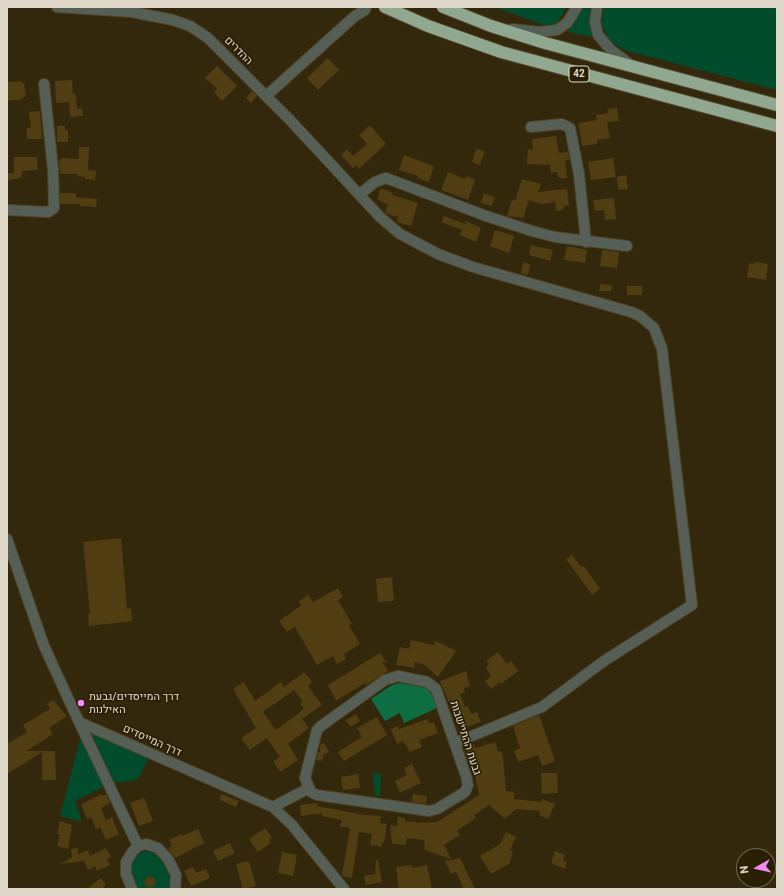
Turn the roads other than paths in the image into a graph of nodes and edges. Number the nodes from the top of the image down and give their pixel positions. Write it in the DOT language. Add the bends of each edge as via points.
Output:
graph roads {
  1 [pos="57,7"];
  2 [pos="366,7"];
  3 [pos="385,7"];
  4 [pos="443,7"];
  5 [pos="577,7"];
  6 [pos="597,7"];
  7 [pos="496,27"];
  8 [pos="634,67"];
  9 [pos="44,84"];
  10 [pos="266,96"];
  11 [pos="777,105"];
  12 [pos="777,126"];
  13 [pos="531,127"];
  14 [pos="360,194"];
  15 [pos="7,210"];
  16 [pos="586,242"];
  17 [pos="626,246"];
  18 [pos="7,539"];
  19 [pos="79,722"];
  20 [pos="455,743"];
  21 [pos="309,788"];
  22 [pos="273,807"];
  23 [pos="138,846"];
  24 [pos="132,889"];
  25 [pos="175,889"];
  26 [pos="344,889"];
  1 -- 10 [label="street, ההדרים" via="139,13 190,26 208,38"];
  2 -- 10 [label="street"];
  3 -- 12 [label="highway, 42" via="428,26 501,52"];
  4 -- 7 [label="highway, 42"];
  5 -- 7 [label="street" via="567,23 551,31"];
  6 -- 8 [label="street" via="595,22 598,34 611,50"];
  7 -- 8 [label="highway, 42"];
  8 -- 11 [label="highway, 42"];
  9 -- 15 [label="street" via="53,169 54,208 48,212"];
  10 -- 14 [label="street, ההדרים"];
  13 -- 16 [label="street" via="562,124 570,128 579,174"];
  14 -- 16 [label="street" via="375,182 386,178 505,222 555,237"];
  14 -- 20 [label="street, ההדרים" via="380,217 400,234 438,254 506,278 640,316 654,328 662,349 692,604 604,661 542,707"];
  16 -- 17 [label="street"];
  18 -- 19 [label="street" via="44,646"];
  19 -- 22 [label="street, דרך המייסדים"];
  19 -- 23 [label="street"];
  20 -- 21 [label="street, גבעת ההתיישבות" via="468,785 461,796 438,808 422,811 317,795"];
  20 -- 21 [label="street, גבעת ההתיישבות" via="432,684 403,676 391,678 317,730 304,778"];
  21 -- 22 [label="street"];
  22 -- 26 [label="street, דרך המייסדים" via="292,825"];
  23 -- 24 [label="street" via="126,862 126,874"];
  23 -- 25 [label="street" via="146,844 158,848 168,859 176,875"];
}
